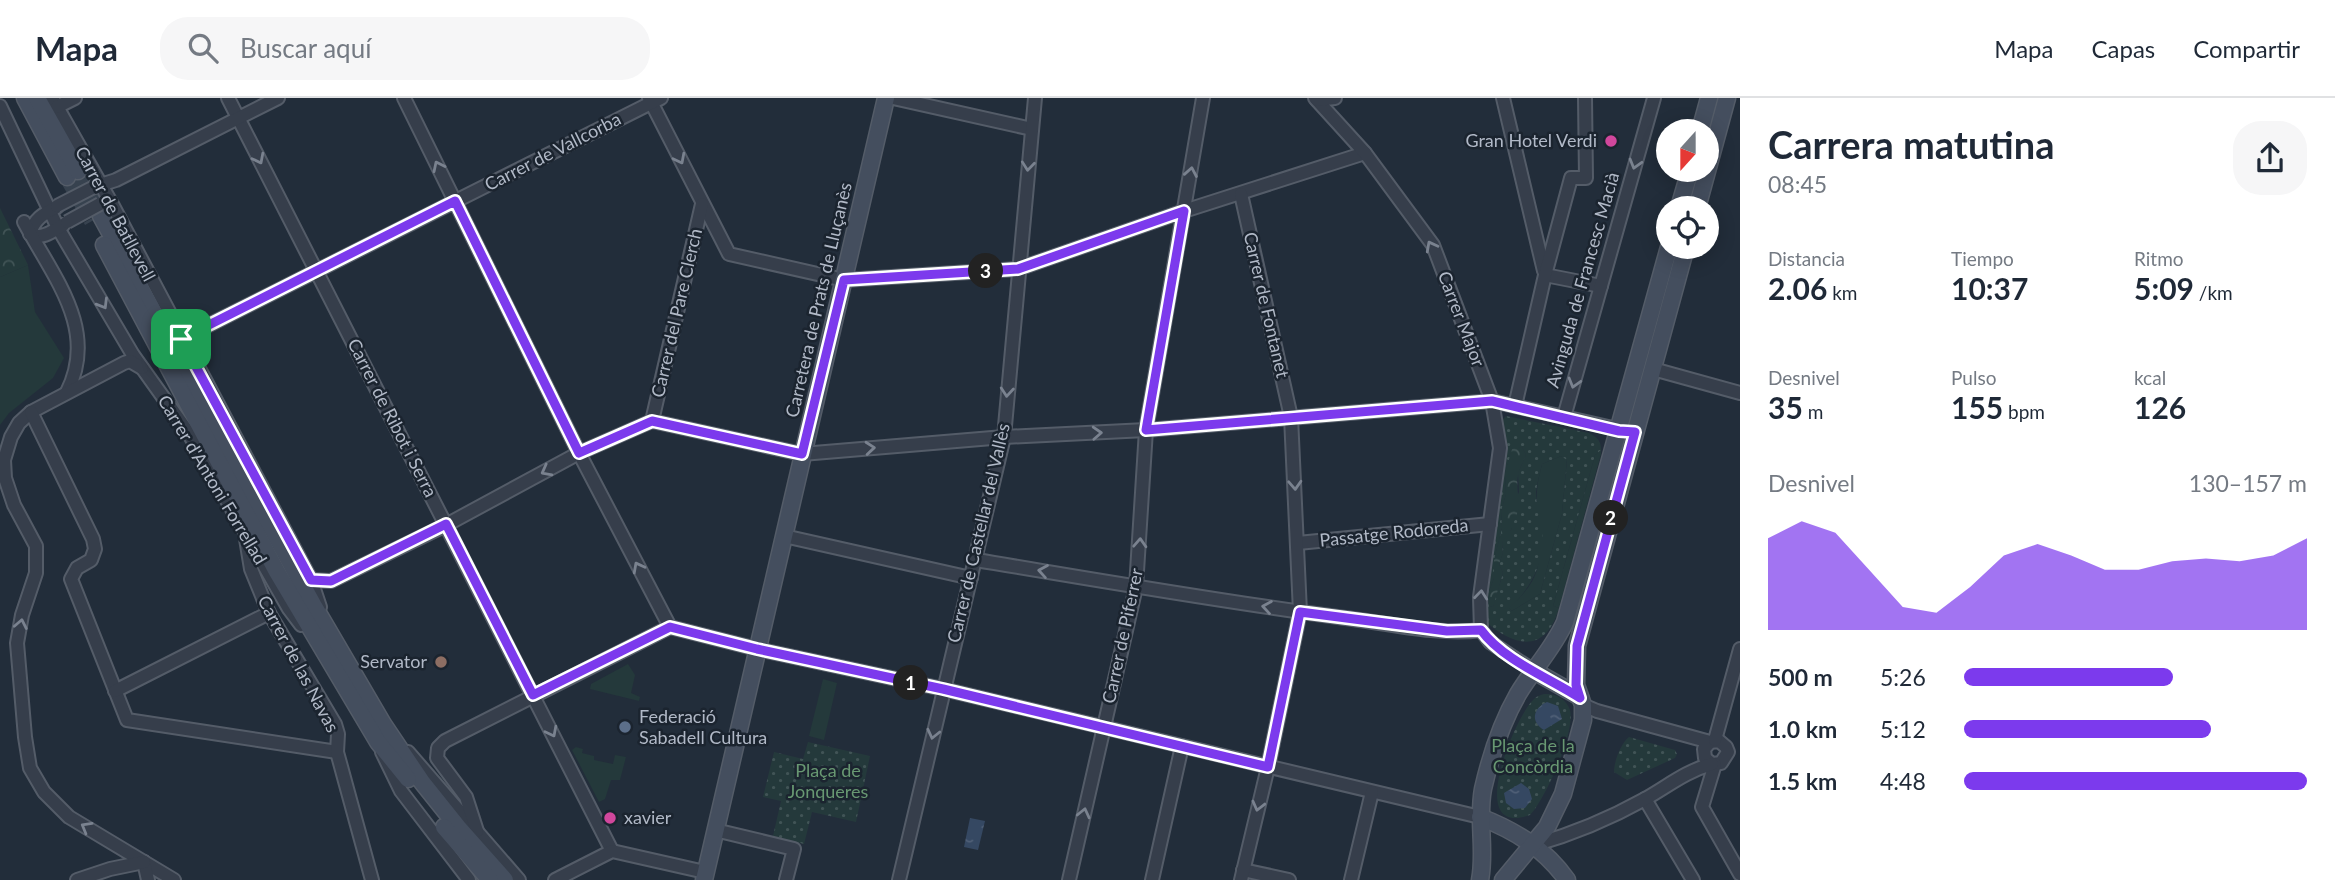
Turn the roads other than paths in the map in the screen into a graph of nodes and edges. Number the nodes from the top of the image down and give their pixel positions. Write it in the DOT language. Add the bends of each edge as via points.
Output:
graph roads {
  1 [pos="25,98"];
  2 [pos="37,98"];
  3 [pos="75,98"];
  4 [pos="228,98"];
  5 [pos="278,98"];
  6 [pos="404,98"];
  7 [pos="886,98"];
  8 [pos="893,98"];
  9 [pos="1035,98"];
  10 [pos="1203,98"];
  11 [pos="1335,98"];
  12 [pos="1503,98"];
  13 [pos="1585,98"];
  14 [pos="1654,98"];
  15 [pos="1709,98"];
  16 [pos="1727,98"];
  17 [pos="1316,99"];
  18 [pos="654,100"];
  19 [pos="54,103"];
  20 [pos="0,106"];
  21 [pos="238,118"];
  22 [pos="1703,119"];
  23 [pos="1032,129"];
  24 [pos="1365,153"];
  25 [pos="97,186"];
  26 [pos="1241,194"];
  27 [pos="1699,196"];
  28 [pos="455,201"];
  29 [pos="702,204"];
  30 [pos="53,209"];
  31 [pos="1184,211"];
  32 [pos="101,212"];
  33 [pos="62,225"];
  34 [pos="27,228"];
  35 [pos="1666,259"];
  36 [pos="1683,259"];
  37 [pos="1018,269"];
  38 [pos="317,272"];
  39 [pos="1545,275"];
  40 [pos="844,280"];
  41 [pos="1601,286"];
  42 [pos="181,339"];
  43 [pos="142,368"];
  44 [pos="1653,369"];
  45 [pos="66,392"];
  46 [pos="1740,393"];
  47 [pos="1492,401"];
  48 [pos="1516,406"];
  49 [pos="31,412"];
  50 [pos="1291,417"];
  51 [pos="1564,417"];
  52 [pos="652,421"];
  53 [pos="1146,430"];
  54 [pos="1627,431"];
  55 [pos="1003,437"];
  56 [pos="579,453"];
  57 [pos="802,454"];
  58 [pos="446,524"];
  59 [pos="1490,524"];
  60 [pos="243,528"];
  61 [pos="784,536"];
  62 [pos="1298,543"];
  63 [pos="976,559"];
  64 [pos="971,579"];
  65 [pos="311,580"];
  66 [pos="1136,587"];
  67 [pos="1300,612"];
  68 [pos="269,613"];
  69 [pos="670,627"];
  70 [pos="327,630"];
  71 [pos="1481,630"];
  72 [pos="757,649"];
  73 [pos="1740,649"];
  74 [pos="1534,671"];
  75 [pos="340,675"];
  76 [pos="943,689"];
  77 [pos="115,691"];
  78 [pos="533,695"];
  79 [pos="1582,701"];
  80 [pos="1104,727"];
  81 [pos="386,742"];
  82 [pos="1182,746"];
  83 [pos="1740,746"];
  84 [pos="337,752"];
  85 [pos="1715,753"];
  86 [pos="1740,755"];
  87 [pos="1268,767"];
  88 [pos="1372,792"];
  89 [pos="1645,799"];
  90 [pos="1480,817"];
  91 [pos="715,830"];
  92 [pos="477,831"];
  93 [pos="1534,845"];
  94 [pos="612,851"];
  95 [pos="144,862"];
  96 [pos="1740,874"];
  97 [pos="1242,875"];
  98 [pos="705,876"];
  99 [pos="77,880"];
  100 [pos="148,880"];
  101 [pos="174,880"];
  102 [pos="372,880"];
  103 [pos="469,880"];
  104 [pos="490,880"];
  105 [pos="505,880"];
  106 [pos="519,880"];
  107 [pos="555,880"];
  108 [pos="786,880"];
  109 [pos="899,880"];
  110 [pos="1069,880"];
  111 [pos="1152,880"];
  112 [pos="1289,880"];
  113 [pos="1351,880"];
  114 [pos="1480,880"];
  115 [pos="1503,880"];
  116 [pos="1567,880"];
  117 [pos="1693,880"];
  1 -- 2 [label="street" via="72,174"];
  3 -- 19 [label="street"];
  4 -- 21 [label="street, Carrer de Ribot i Serra"];
  5 -- 21 [label="street"];
  28 -- 6 [label="street, one-way"];
  7 -- 40 [label="street, Carretera de Prats de Lluçanès"];
  8 -- 23 [label="street"];
  9 -- 23 [label="street, Carrer de Castellar del Vallès"];
  31 -- 10 [label="street, Carrer de Piferrer, one-way"];
  11 -- 17 [label="street"];
  12 -- 39 [label="street"];
  13 -- 39 [label="street" via="1586,178 1571,178"];
  14 -- 41 [label="street, Avinguda de Francesc Macià, one-way"];
  15 -- 22 [label="street"];
  16 -- 27 [label="street"];
  17 -- 24 [label="street, Carrer Major"];
  18 -- 28 [label="street, Carrer de Vallcorba"];
  18 -- 29 [label="street, one-way"];
  19 -- 25 [label="street, Carrer de Batllevell"];
  20 -- 30 [label="street, Carrer d'Antoni Forrellad"];
  21 -- 25 [label="street"];
  21 -- 38 [label="street, Carrer de Ribot i Serra, one-way"];
  23 -- 37 [label="street, Carrer de Castellar del Vallès, one-way"];
  24 -- 26 [label="street"];
  47 -- 24 [label="street, Carrer Major, one-way" via="1433,244"];
  25 -- 30 [label="street, bridge"];
  25 -- 32 [label="street, Carrer de Batllevell"];
  26 -- 31 [label="street"];
  26 -- 50 [label="street, Carrer de Fontanet"];
  28 -- 38 [label="street, Carrer de Vallcorba"];
  28 -- 56 [label="street"];
  29 -- 40 [label="street" via="729,254"];
  29 -- 52 [label="street, Carrer del Pare Clerch"];
  30 -- 33 [label="street, Carrer d'Antoni Forrellad"];
  30 -- 34 [label="street"];
  31 -- 37 [label="street"];
  31 -- 53 [label="street, Carrer de Piferrer"];
  32 -- 33 [label="street, bridge"];
  32 -- 42 [label="street, Carrer de Batllevell"];
  32 -- 70 [label="street"];
  32 -- 75 [label="street" via="277,572"];
  33 -- 34 [label="street" via="36,237"];
  33 -- 43 [label="street, Carrer d'Antoni Forrellad, one-way" via="68,246"];
  34 -- 45 [label="street" via="77,325 77,362"];
  35 -- 54 [label="street"];
  36 -- 44 [label="street"];
  37 -- 40 [label="street"];
  37 -- 55 [label="street, Carrer de Castellar del Vallès, one-way"];
  38 -- 42 [label="street, Carrer de Vallcorba"];
  38 -- 58 [label="street, Carrer de Ribot i Serra"];
  39 -- 41 [label="street"];
  39 -- 48 [label="street"];
  40 -- 57 [label="street, Carretera de Prats de Lluçanès"];
  41 -- 51 [label="street, Avinguda de Francesc Macià, one-way"];
  42 -- 65 [label="street, Carrer de Batllevell"];
  43 -- 45 [label="street" via="127,362"];
  43 -- 60 [label="street, Carrer d'Antoni Forrellad" via="188,432"];
  44 -- 46 [label="street"];
  44 -- 54 [label="street"];
  45 -- 49 [label="street"];
  47 -- 48 [label="street"];
  47 -- 50 [label="street"];
  47 -- 59 [label="street, Carrer Major" via="1500,448"];
  48 -- 51 [label="street"];
  49 -- 77 [label="street" via="93,539 91,560 77,568 71,579"];
  95 -- 49 [label="street, one-way" via="69,817 44,792 30,768 17,643 36,573 36,546 5,478 6,449 19,423"];
  50 -- 53 [label="street"];
  50 -- 62 [label="street, Carrer de Fontanet, one-way"];
  51 -- 54 [label="street"];
  52 -- 56 [label="street"];
  52 -- 57 [label="street"];
  55 -- 53 [label="street, one-way"];
  66 -- 53 [label="street, Carrer de Piferrer, one-way"];
  54 -- 74 [label="street" via="1565,622"];
  54 -- 79 [label="street" via="1577,646 1576,685"];
  57 -- 55 [label="street, one-way"];
  55 -- 63 [label="street, Carrer de Castellar del Vallès"];
  56 -- 58 [label="street, one-way"];
  69 -- 56 [label="street, one-way"];
  57 -- 61 [label="street, Carretera de Prats de Lluçanès"];
  58 -- 65 [label="street" via="331,581"];
  58 -- 78 [label="street, Carrer de Ribot i Serra"];
  59 -- 62 [label="street, Passatge Rodoreda"];
  71 -- 59 [label="street, Carrer Major, one-way" via="1480,597"];
  60 -- 68 [label="street, Carrer de las Navas" via="251,569"];
  60 -- 75 [label="street, Carrer d'Antoni Forrellad" via="289,609"];
  61 -- 64 [label="street"];
  61 -- 72 [label="street, Carretera de Prats de Lluçanès"];
  62 -- 67 [label="street, Carrer de Fontanet"];
  63 -- 64 [label="street, Carrer de Castellar del Vallès"];
  66 -- 63 [label="street, one-way"];
  64 -- 76 [label="street, Carrer de Castellar del Vallès"];
  65 -- 70 [label="street, Carrer de Batllevell"];
  67 -- 66 [label="street, one-way"];
  66 -- 80 [label="street, Carrer de Piferrer"];
  67 -- 71 [label="street" via="1447,631"];
  67 -- 87 [label="street, Carrer de Fontanet"];
  68 -- 77 [label="street"];
  68 -- 84 [label="street, Carrer de las Navas" via="335,724"];
  69 -- 72 [label="street"];
  69 -- 78 [label="street"];
  70 -- 81 [label="street"];
  71 -- 74 [label="street"];
  72 -- 76 [label="street"];
  72 -- 91 [label="street, Carretera de Prats de Lluçanès"];
  73 -- 85 [label="street"];
  74 -- 79 [label="street"];
  74 -- 90 [label="street" via="1518,694 1500,736"];
  75 -- 81 [label="street"];
  76 -- 80 [label="street"];
  76 -- 109 [label="street, Carrer de Castellar del Vallès, one-way"];
  77 -- 84 [label="street" via="127,720"];
  78 -- 92 [label="street" via="438,748 437,758 466,797"];
  78 -- 94 [label="street, Carrer de Ribot i Serra, one-way"];
  79 -- 85 [label="street" via="1597,711"];
  79 -- 93 [label="street" via="1580,730 1558,808"];
  80 -- 82 [label="street"];
  110 -- 80 [label="street, Carrer de Piferrer, one-way"];
  81 -- 92 [label="street" via="420,765"];
  81 -- 103 [label="street" via="389,770 401,791"];
  81 -- 104 [label="street"];
  81 -- 105 [label="street"];
  82 -- 87 [label="street"];
  82 -- 111 [label="street"];
  83 -- 85 [label="street"];
  84 -- 102 [label="street, Carrer de las Navas"];
  85 -- 86 [label="street"];
  85 -- 89 [label="street"];
  85 -- 96 [label="street" via="1702,807"];
  87 -- 88 [label="street"];
  87 -- 97 [label="street, Carrer de Fontanet, one-way"];
  88 -- 90 [label="street"];
  88 -- 113 [label="street"];
  89 -- 93 [label="street" via="1573,834"];
  89 -- 117 [label="street"];
  90 -- 93 [label="street"];
  90 -- 114 [label="street"];
  91 -- 98 [label="street, Carretera de Prats de Lluçanès"];
  91 -- 108 [label="street" via="794,849"];
  92 -- 106 [label="street"];
  93 -- 115 [label="street"];
  93 -- 116 [label="street"];
  94 -- 98 [label="street"];
  94 -- 107 [label="street"];
  95 -- 99 [label="street"];
  95 -- 100 [label="street"];
  95 -- 101 [label="street"];
  97 -- 112 [label="street"];
}
